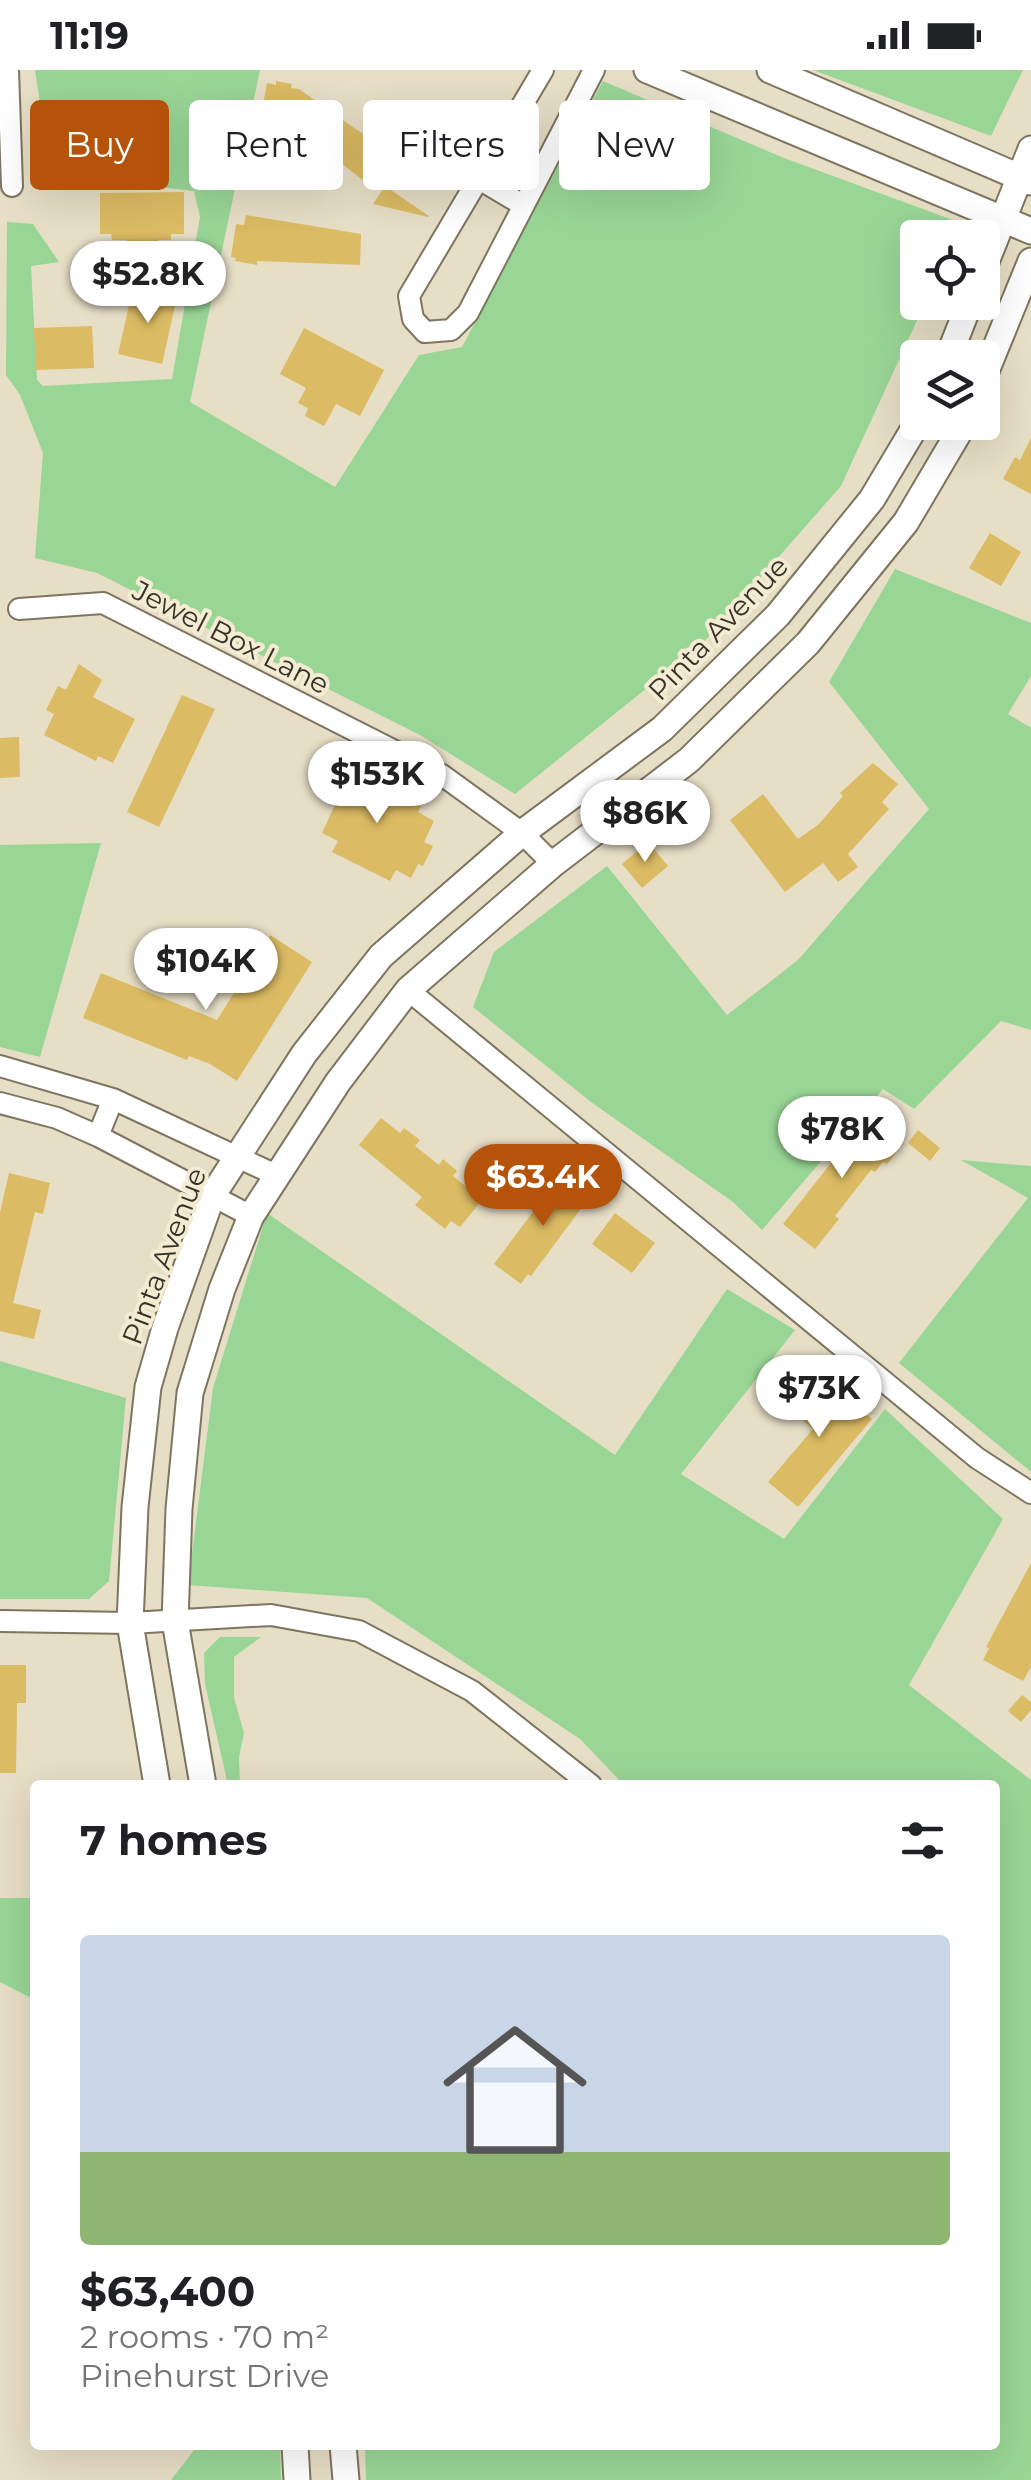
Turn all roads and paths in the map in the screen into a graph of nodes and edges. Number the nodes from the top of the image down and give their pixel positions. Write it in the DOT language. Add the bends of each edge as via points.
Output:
graph roads {
  1 [pos="8,70"];
  2 [pos="543,70"];
  3 [pos="594,70"];
  4 [pos="647,70"];
  5 [pos="770,70"];
  6 [pos="525,100"];
  7 [pos="1031,149"];
  8 [pos="1025,180"];
  9 [pos="12,186"];
  10 [pos="472,190"];
  11 [pos="498,190"];
  12 [pos="523,205"];
  13 [pos="1004,220"];
  14 [pos="1000,229"];
  15 [pos="1031,231"];
  16 [pos="1031,261"];
  17 [pos="999,340"];
  18 [pos="907,440"];
  19 [pos="954,440"];
  20 [pos="19,609"];
  21 [pos="778,616"];
  22 [pos="808,643"];
  23 [pos="522,833"];
  24 [pos="553,864"];
  25 [pos="408,990"];
  26 [pos="0,1066"];
  27 [pos="113,1099"];
  28 [pos="0,1104"];
  29 [pos="98,1136"];
  30 [pos="236,1156"];
  31 [pos="276,1175"];
  32 [pos="212,1196"];
  33 [pos="251,1216"];
  34 [pos="1031,1493"];
  35 [pos="0,1621"];
  36 [pos="174,1621"];
  37 [pos="130,1623"];
  38 [pos="156,1780"];
  39 [pos="202,1780"];
  40 [pos="585,1780"];
  41 [pos="295,2450"];
  42 [pos="344,2450"];
  43 [pos="297,2480"];
  44 [pos="346,2480"];
  1 -- 9 [label="street"];
  2 -- 6 [label="street"];
  3 -- 12 [label="street"];
  4 -- 13 [label="street"];
  5 -- 8 [label="street"];
  7 -- 8 [label="street"];
  8 -- 13 [label="street"];
  10 -- 12 [label="street" via="409,296 413,320 425,332 451,330 468,314"];
  11 -- 12 [label="street"];
  13 -- 14 [label="street"];
  13 -- 15 [label="street"];
  16 -- 17 [label="street"];
  18 -- 21 [label="street, Pinta Avenue" via="872,499"];
  19 -- 22 [label="street" via="906,522"];
  20 -- 23 [label="street, Jewel Box Lane" via="102,603 442,774"];
  21 -- 22 [label="street"];
  21 -- 23 [label="street, Pinta Avenue" via="662,729"];
  22 -- 24 [label="street" via="689,760"];
  23 -- 24 [label="street, Jewel Box Lane"];
  23 -- 30 [label="street, Pinta Avenue" via="381,956"];
  24 -- 25 [label="street"];
  25 -- 31 [label="street"];
  25 -- 34 [label="street" via="977,1458"];
  26 -- 27 [label="street"];
  27 -- 29 [label="street"];
  27 -- 30 [label="street"];
  28 -- 29 [label="street"];
  29 -- 32 [label="street"];
  30 -- 31 [label="street"];
  30 -- 32 [label="street, Pinta Avenue"];
  31 -- 33 [label="street"];
  32 -- 33 [label="street"];
  32 -- 37 [label="street, Pinta Avenue" via="148,1387"];
  33 -- 36 [label="street" via="190,1394"];
  35 -- 37 [label="street"];
  36 -- 37 [label="street"];
  36 -- 39 [label="street"];
  36 -- 40 [label="street" via="271,1615 359,1631 472,1691"];
  37 -- 38 [label="street, Pinta Avenue"];
  41 -- 43 [label="street"];
  42 -- 44 [label="street"];
}
